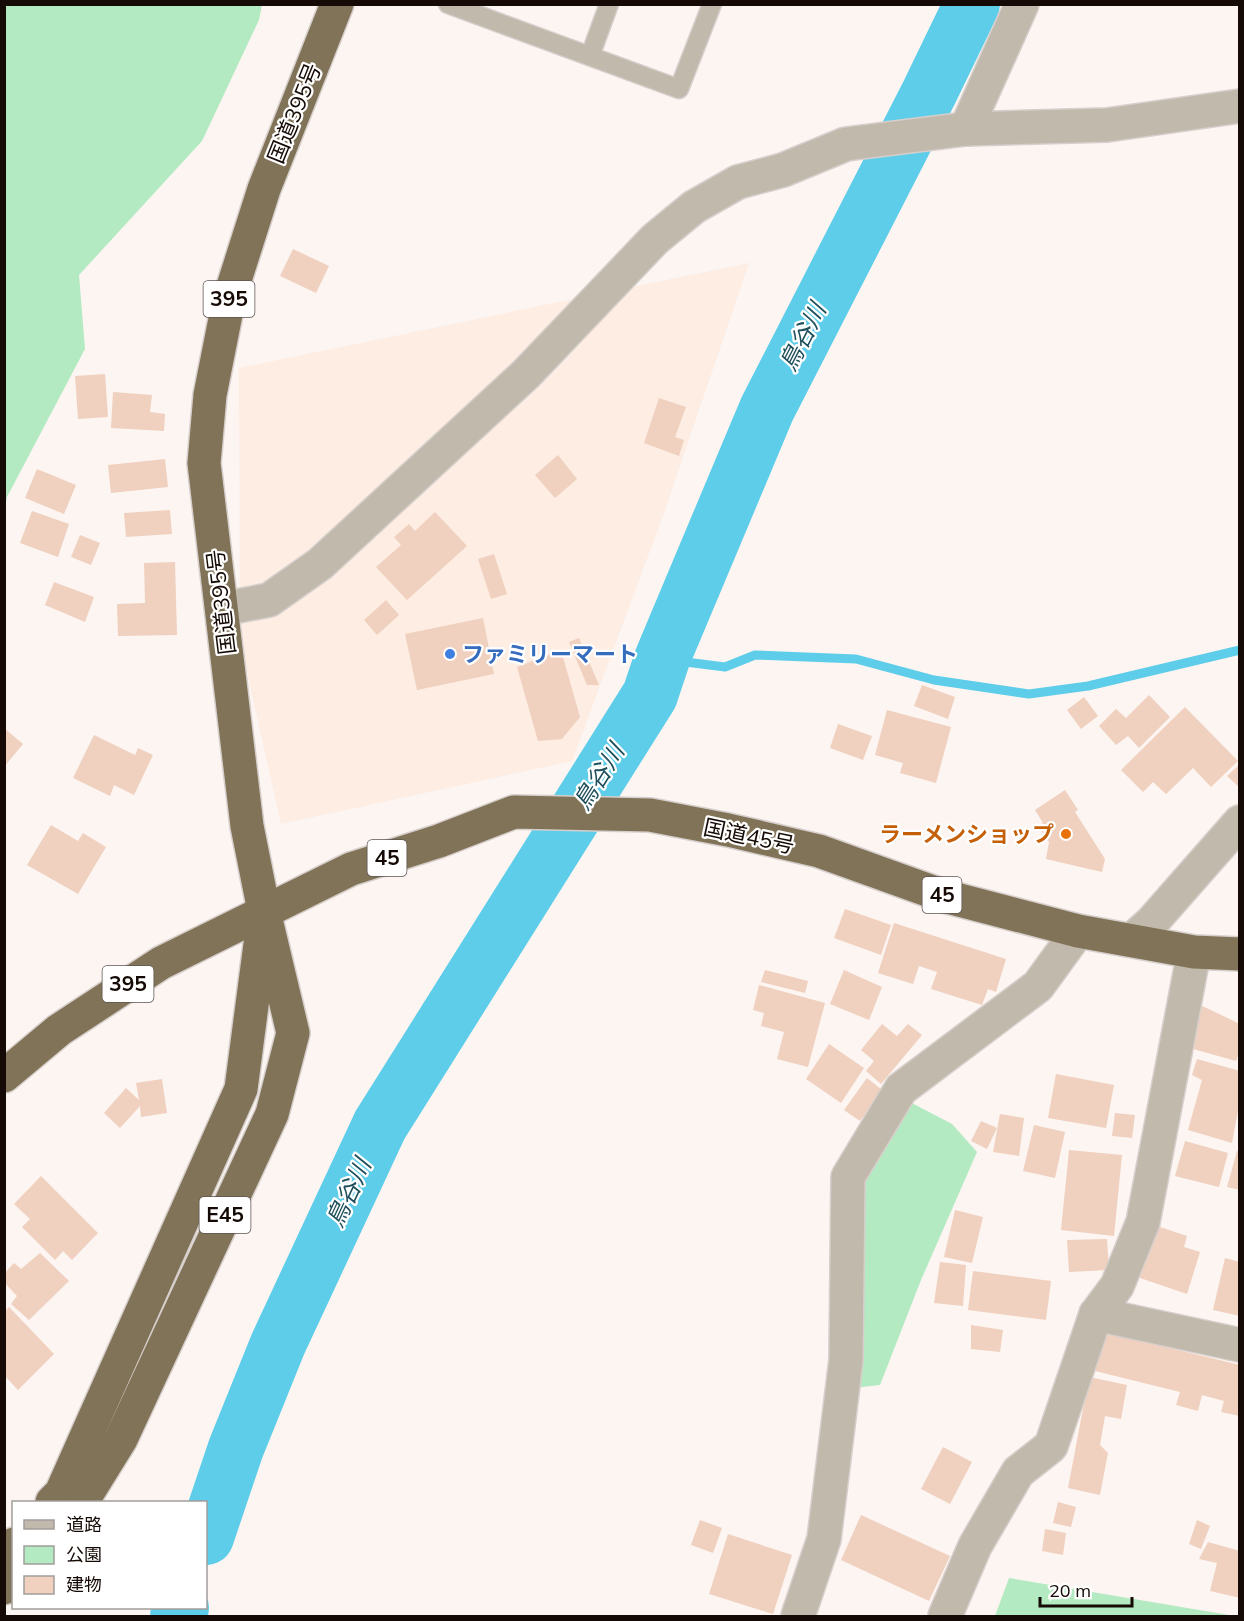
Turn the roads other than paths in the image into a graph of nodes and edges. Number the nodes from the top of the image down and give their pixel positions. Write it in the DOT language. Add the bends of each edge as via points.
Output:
graph roads {
  1 [pos="337,4"];
  2 [pos="448,4"];
  3 [pos="474,4"];
  4 [pos="609,4"];
  5 [pos="712,4"];
  6 [pos="1022,4"];
  7 [pos="496,13"];
  8 [pos="590,56"];
  9 [pos="1239,106"];
  10 [pos="959,130"];
  11 [pos="222,609"];
  12 [pos="1239,822"];
  13 [pos="264,911"];
  14 [pos="1078,931"];
  15 [pos="1132,940"];
  16 [pos="1194,952"];
  17 [pos="1239,954"];
  18 [pos="4,1076"];
  19 [pos="1096,1314"];
  20 [pos="1239,1344"];
  21 [pos="53,1501"];
  22 [pos="83,1501"];
  23 [pos="798,1617"];
  24 [pos="945,1617"];
  1 -- 11 [label="highway, 国道395号 / 395" via="264,189 229,299 210,395 204,463"];
  2 -- 7 [label="lane"];
  3 -- 7 [label="lane"];
  4 -- 8 [label="lane"];
  5 -- 8 [label="lane" via="679,89"];
  6 -- 10 [label="street"];
  7 -- 8 [label="lane"];
  9 -- 10 [label="street" via="1107,125"];
  10 -- 11 [label="street" via="846,144 783,170 738,182 694,207 655,239 526,374 320,564 269,600"];
  11 -- 13 [label="highway, 国道395号 / 395" via="248,826"];
  12 -- 15 [label="street"];
  13 -- 14 [label="highway, 国道45号 / 45" via="351,869 514,812 650,815 819,851 944,896"];
  13 -- 18 [label="highway, 395" via="161,963 59,1030"];
  13 -- 21 [label="highway, E45" via="241,1089 66,1482"];
  13 -- 22 [label="highway, E45" via="293,1033 272,1114 121,1439"];
  14 -- 15 [label="highway, 国道45号 / 45"];
  14 -- 23 [label="street" via="1038,986 901,1089 848,1177 846,1360 824,1539"];
  15 -- 16 [label="highway, 国道45号 / 45"];
  16 -- 17 [label="highway, 国道45号 / 45"];
  16 -- 19 [label="street" via="1143,1222 1117,1286"];
  19 -- 20 [label="street"];
  19 -- 24 [label="street" via="1051,1446 1018,1472 975,1546"];
}
